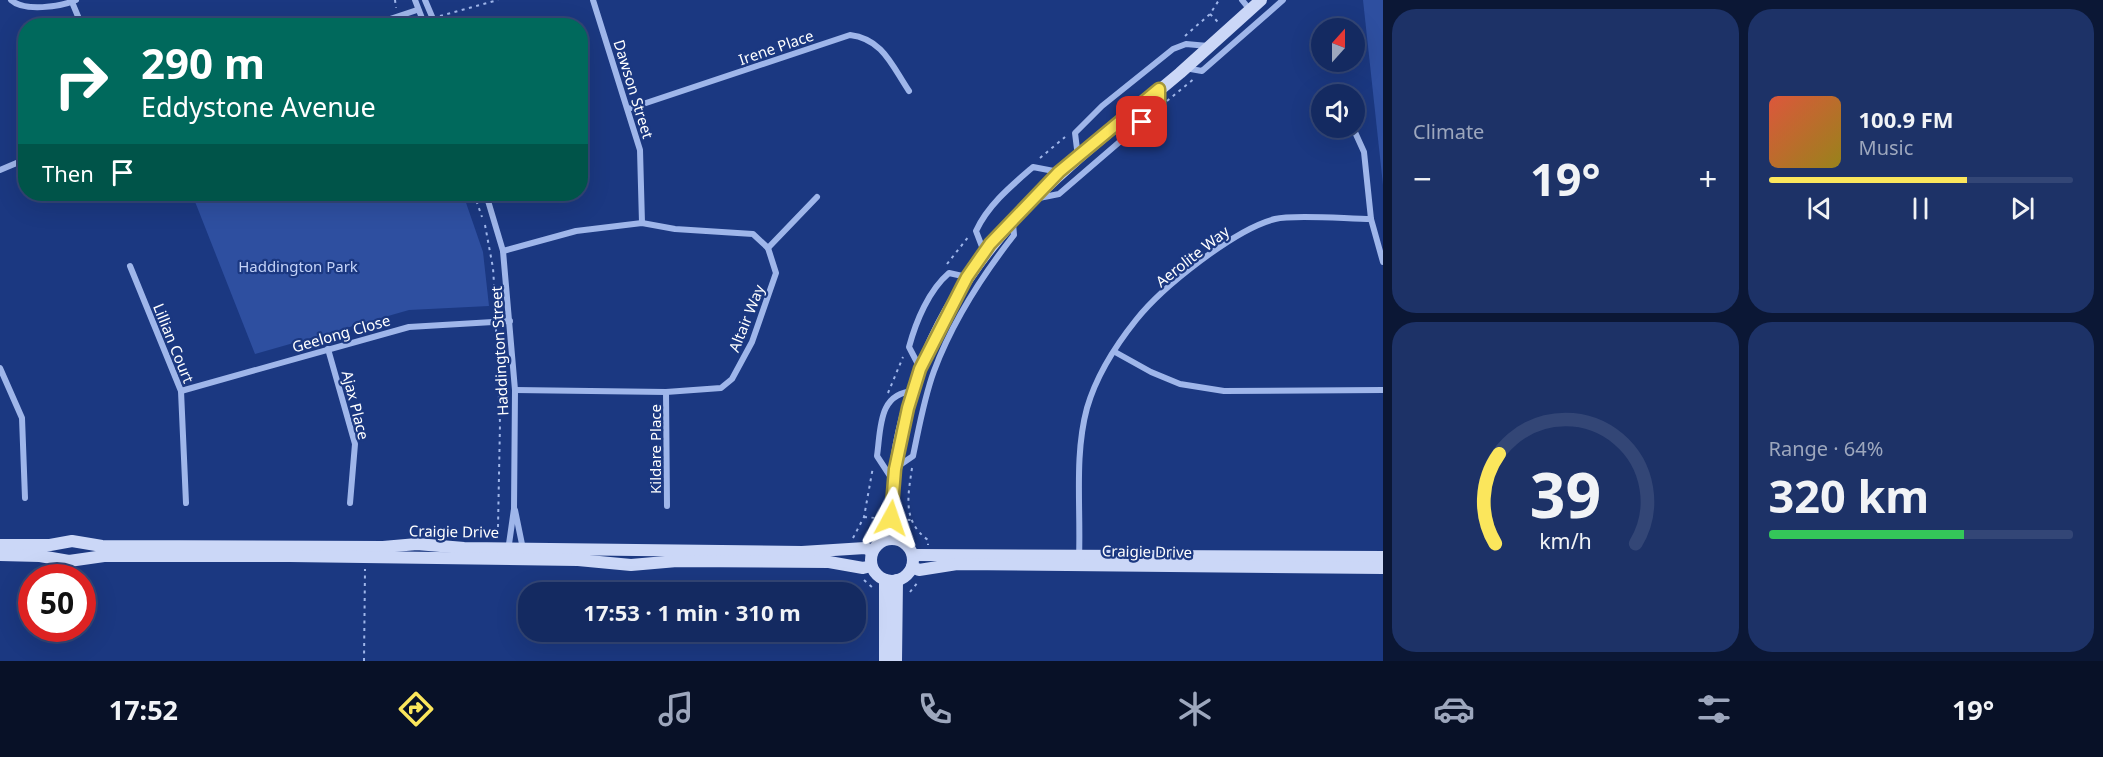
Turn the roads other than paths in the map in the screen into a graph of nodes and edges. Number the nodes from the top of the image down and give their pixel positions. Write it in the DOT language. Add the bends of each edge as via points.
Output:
graph roads {
  1 [pos="11,0"];
  2 [pos="415,0"];
  3 [pos="425,0"];
  4 [pos="593,0"];
  5 [pos="1261,0"];
  6 [pos="1283,0"];
  7 [pos="74,1"];
  8 [pos="1246,5"];
  9 [pos="417,10"];
  10 [pos="79,18"];
  11 [pos="393,18"];
  12 [pos="420,18"];
  13 [pos="432,18"];
  14 [pos="1208,46"];
  15 [pos="1185,68"];
  16 [pos="1159,89"];
  17 [pos="909,91"];
  18 [pos="628,109"];
  19 [pos="1358,138"];
  20 [pos="1078,157"];
  21 [pos="18,162"];
  22 [pos="0,170"];
  23 [pos="1059,172"];
  24 [pos="817,197"];
  25 [pos="1033,199"];
  26 [pos="488,201"];
  27 [pos="1013,219"];
  28 [pos="1371,219"];
  29 [pos="642,223"];
  30 [pos="768,248"];
  31 [pos="503,251"];
  32 [pos="984,252"];
  33 [pos="1383,262"];
  34 [pos="130,266"];
  35 [pos="967,277"];
  36 [pos="510,321"];
  37 [pos="328,349"];
  38 [pos="1115,352"];
  39 [pos="0,369"];
  40 [pos="920,369"];
  41 [pos="515,390"];
  42 [pos="1383,390"];
  43 [pos="181,391"];
  44 [pos="914,391"];
  45 [pos="666,392"];
  46 [pos="895,469"];
  47 [pos="894,482"];
  48 [pos="25,498"];
  49 [pos="186,503"];
  50 [pos="350,503"];
  51 [pos="667,506"];
  52 [pos="514,509"];
  53 [pos="891,518"];
  54 [pos="883,540"];
  55 [pos="0,545"];
  56 [pos="508,547"];
  57 [pos="872,550"];
  58 [pos="523,554"];
  59 [pos="0,555"];
  60 [pos="910,556"];
  61 [pos="1383,557"];
  62 [pos="507,560"];
  63 [pos="1079,560"];
  64 [pos="871,566"];
  65 [pos="1383,568"];
  66 [pos="891,580"];
  67 [pos="885,661"];
  68 [pos="896,661"];
  1 -- 7 [label="street" via="34,7"];
  2 -- 9 [label="street"];
  3 -- 13 [label="street"];
  4 -- 18 [label="street, Dawson Street"];
  5 -- 8 [label="main road"];
  6 -- 15 [label="street" via="1202,71"];
  7 -- 10 [label="street"];
  8 -- 14 [label="main road"];
  9 -- 11 [label="street"];
  9 -- 12 [label="street"];
  14 -- 15 [label="main road"];
  14 -- 20 [label="street" via="1186,44 1173,49 1101,106 1075,133"];
  15 -- 16 [label="main road"];
  16 -- 20 [label="main road"];
  16 -- 25 [label="street" via="1159,108 1059,194"];
  17 -- 18 [label="street, Irene Place" via="876,42 850,35"];
  18 -- 29 [label="street, Dawson Street" via="640,150"];
  19 -- 28 [label="street" via="1364,152"];
  20 -- 23 [label="main road"];
  21 -- 22 [label="street"];
  23 -- 25 [label="main road"];
  23 -- 32 [label="street" via="1033,167 982,217 976,231"];
  24 -- 30 [label="street"];
  25 -- 27 [label="main road"];
  26 -- 31 [label="street, Haddington Street"];
  27 -- 32 [label="main road"];
  27 -- 46 [label="street" via="1014,235 963,306 938,362 913,456"];
  28 -- 33 [label="street"];
  28 -- 38 [label="street, Aerolite Way" via="1276,218 1234,236 1167,289 1136,320"];
  29 -- 30 [label="street" via="675,230 753,234"];
  29 -- 31 [label="street" via="576,231"];
  30 -- 45 [label="street, Altair Way" via="776,273 752,342 732,379 720,388"];
  31 -- 36 [label="street, Haddington Street"];
  32 -- 35 [label="main road"];
  34 -- 43 [label="street, Lillian Court"];
  35 -- 40 [label="main road"];
  35 -- 40 [label="street" via="949,273 940,280 915,327 909,347"];
  36 -- 37 [label="street, Geelong Close" via="410,327"];
  36 -- 41 [label="street, Haddington Street"];
  37 -- 43 [label="street, Geelong Close"];
  37 -- 50 [label="street, Ajax Place" via="355,444"];
  38 -- 42 [label="street" via="1180,384 1224,391"];
  38 -- 63 [label="street, Aerolite Way" via="1096,383 1080,444"];
  39 -- 48 [label="street" via="22,418"];
  40 -- 44 [label="main road"];
  41 -- 45 [label="street, Altair Way"];
  41 -- 52 [label="street, Haddington Street"];
  43 -- 49 [label="street, Lillian Court"];
  44 -- 46 [label="main road"];
  44 -- 47 [label="street" via="900,392 888,402 877,456"];
  45 -- 51 [label="street, Kildare Place"];
  46 -- 47 [label="main road"];
  47 -- 53 [label="main road"];
  52 -- 56 [label="street, Haddington Street"];
  52 -- 58 [label="street, Haddington Street"];
  53 -- 54 [label="main road"];
  53 -- 60 [label="main road"];
  54 -- 57 [label="main road"];
  54 -- 60 [label="main road" via="896,539"];
  55 -- 56 [label="main road, Craigie Drive" via="72,541 102,546"];
  56 -- 58 [label="main road, Craigie Drive"];
  56 -- 62 [label="street, Haddington Street"];
  57 -- 58 [label="main road, Craigie Drive"];
  57 -- 64 [label="main road"];
  58 -- 62 [label="main road, Craigie Drive"];
  58 -- 64 [label="main road, Craigie Drive" via="631,565 677,561"];
  59 -- 62 [label="main road, Craigie Drive" via="69,561 105,556"];
  60 -- 63 [label="main road, Craigie Drive"];
  60 -- 63 [label="main road, Craigie Drive" via="919,570 957,564"];
  60 -- 66 [label="main road" via="904,577"];
  61 -- 63 [label="main road, Craigie Drive"];
  63 -- 65 [label="main road, Craigie Drive"];
  64 -- 66 [label="main road" via="875,573"];
  66 -- 67 [label="main road"];
  66 -- 68 [label="main road"];
}
